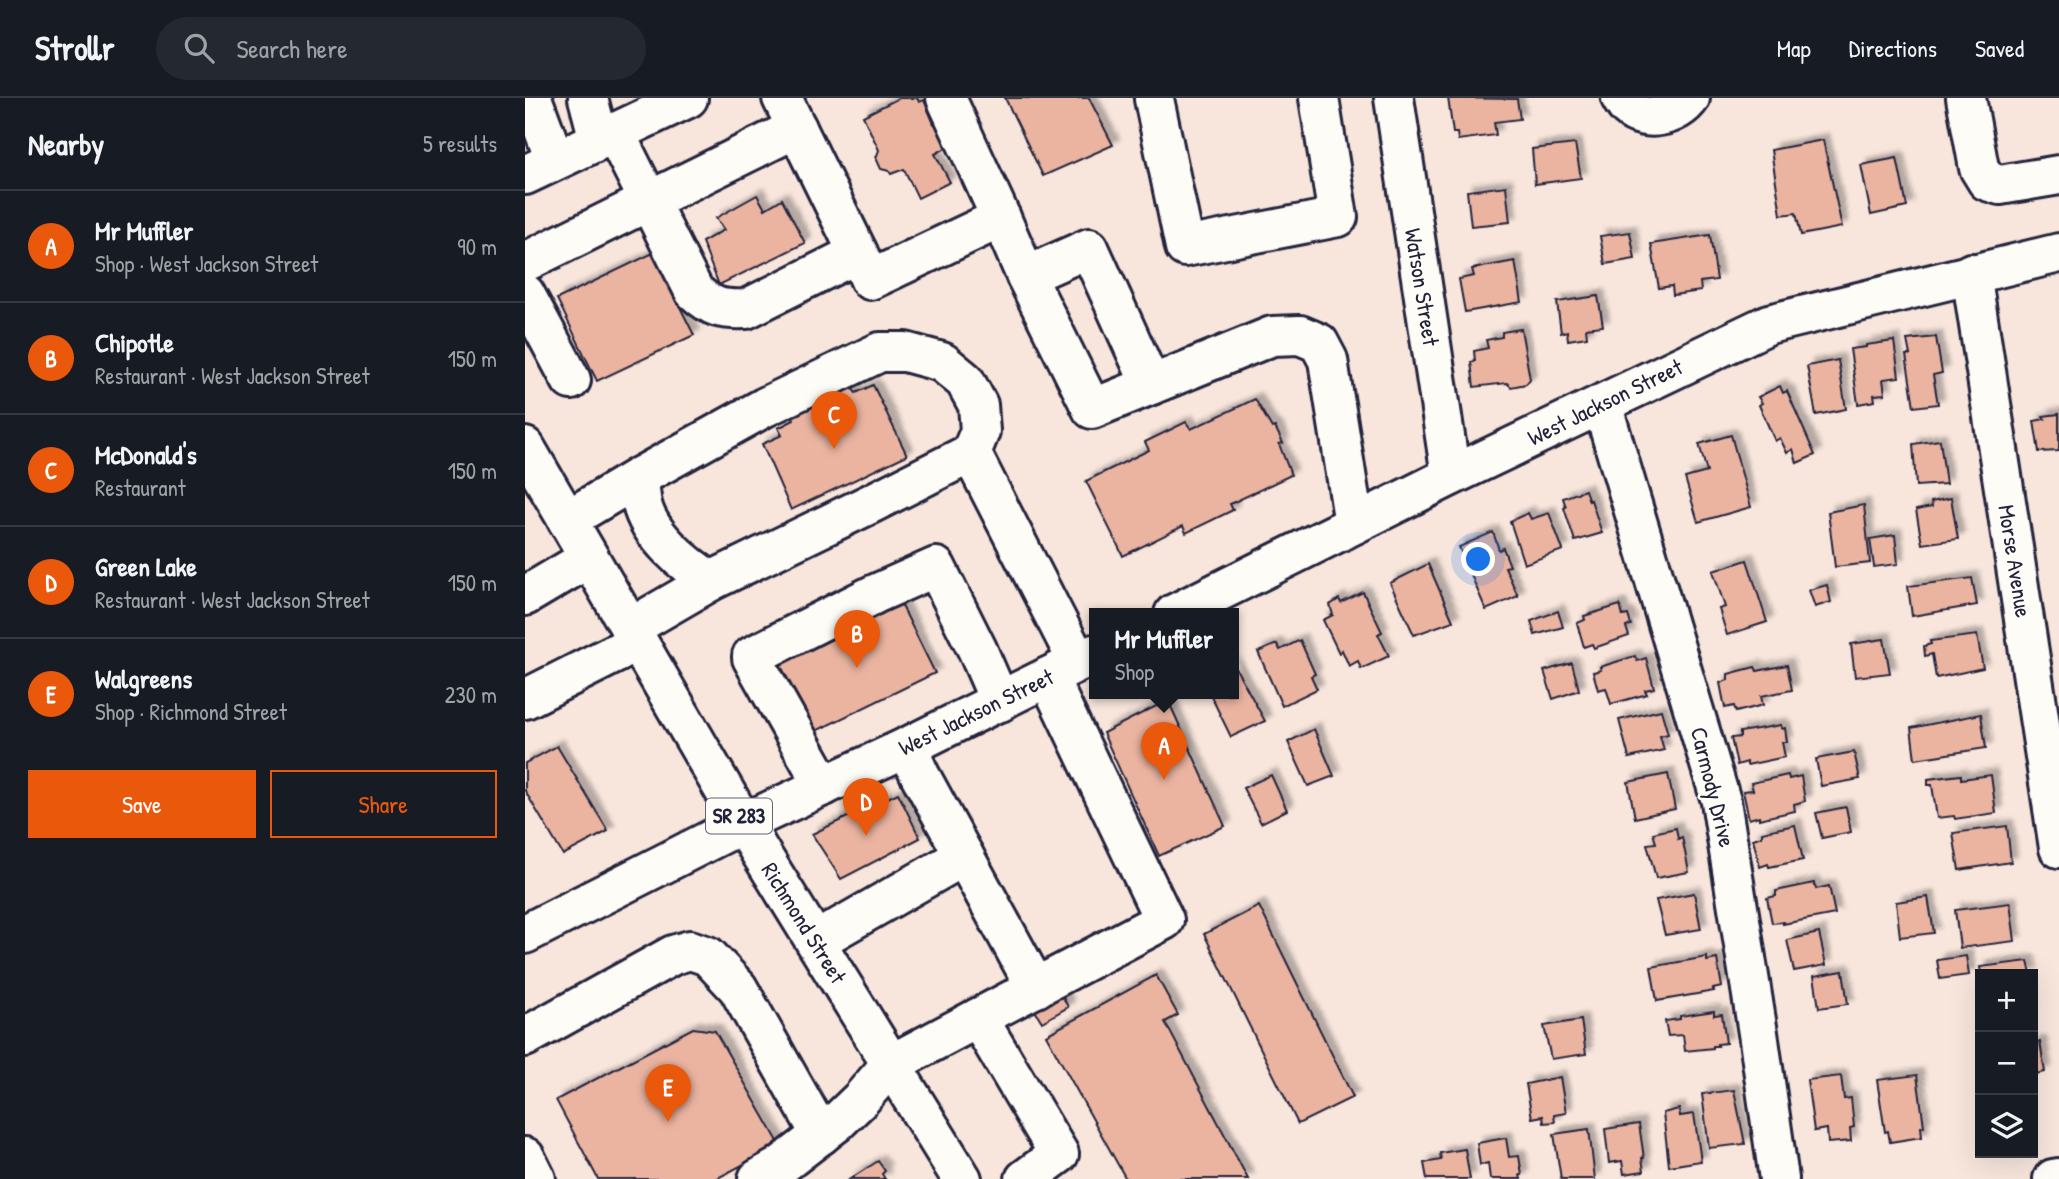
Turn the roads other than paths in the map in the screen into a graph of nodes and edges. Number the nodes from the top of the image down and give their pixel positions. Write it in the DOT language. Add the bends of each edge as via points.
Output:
graph roads {
  1 [pos="531,98"];
  2 [pos="588,98"];
  3 [pos="946,98"];
  4 [pos="1142,98"];
  5 [pos="1160,98"];
  6 [pos="1319,98"];
  7 [pos="1394,98"];
  8 [pos="1621,98"];
  9 [pos="1690,98"];
  10 [pos="1966,98"];
  11 [pos="1154,99"];
  12 [pos="673,101"];
  13 [pos="789,113"];
  14 [pos="607,136"];
  15 [pos="540,167"];
  16 [pos="2059,174"];
  17 [pos="648,200"];
  18 [pos="1000,218"];
  19 [pos="858,253"];
  20 [pos="2059,253"];
  21 [pos="525,262"];
  22 [pos="1971,273"];
  23 [pos="1026,276"];
  24 [pos="525,294"];
  25 [pos="571,380"];
  26 [pos="1151,385"];
  27 [pos="1602,404"];
  28 [pos="971,453"];
  29 [pos="528,459"];
  30 [pos="1451,476"];
  31 [pos="639,477"];
  32 [pos="567,520"];
  33 [pos="1354,524"];
  34 [pos="589,558"];
  35 [pos="711,581"];
  36 [pos="525,596"];
  37 [pos="1186,608"];
  38 [pos="634,635"];
  39 [pos="1073,664"];
  40 [pos="525,699"];
  41 [pos="1000,702"];
  42 [pos="907,747"];
  43 [pos="824,786"];
  44 [pos="744,823"];
  45 [pos="2059,848"];
  46 [pos="964,856"];
  47 [pos="525,934"];
  48 [pos="816,941"];
  49 [pos="1035,988"];
  50 [pos="978,1018"];
  51 [pos="525,1037"];
  52 [pos="891,1064"];
  53 [pos="821,1135"];
  54 [pos="525,1157"];
  55 [pos="1067,1167"];
  56 [pos="2059,1178"];
  57 [pos="536,1179"];
  58 [pos="758,1179"];
  59 [pos="962,1179"];
  60 [pos="1025,1179"];
  61 [pos="1779,1179"];
  62 [pos="2053,1179"];
  1 -- 15 [label="street"];
  2 -- 14 [label="street"];
  3 -- 18 [label="street"];
  4 -- 11 [label="street"];
  5 -- 11 [label="street"];
  6 -- 11 [label="street" via="1338,216 1185,247"];
  7 -- 30 [label="street, Watson Street"];
  8 -- 9 [label="street" via="1629,109 1648,116 1673,113"];
  10 -- 16 [label="street" via="1979,168 1987,181 2000,185"];
  12 -- 14 [label="street"];
  13 -- 17 [label="street"];
  13 -- 19 [label="street"];
  14 -- 15 [label="street"];
  14 -- 17 [label="street"];
  17 -- 19 [label="street" via="694,291 716,307 746,309"];
  17 -- 21 [label="street"];
  18 -- 19 [label="street" via="870,280"];
  18 -- 23 [label="street"];
  20 -- 22 [label="street, West Jackson Street"];
  22 -- 27 [label="street, West Jackson Street" via="1769,324"];
  22 -- 45 [label="street, Morse Avenue"];
  23 -- 26 [label="street" via="1092,409"];
  23 -- 26 [label="street" via="1089,248"];
  24 -- 25 [label="street"];
  26 -- 33 [label="street" via="1272,336 1300,335 1319,343 1328,360"];
  27 -- 30 [label="street, West Jackson Street"];
  27 -- 61 [label="street, Carmody Drive" via="1721,801"];
  28 -- 31 [label="street" via="980,430 978,405 965,381 942,362 905,352 880,352 765,407"];
  28 -- 35 [label="street"];
  28 -- 39 [label="street"];
  29 -- 32 [label="street, Richmond Street / SR 283"];
  30 -- 33 [label="street, West Jackson Street"];
  31 -- 32 [label="street"];
  31 -- 35 [label="street" via="642,506 655,532 688,567"];
  32 -- 34 [label="street, Richmond Street / SR 283"];
  33 -- 37 [label="street, West Jackson Street"];
  34 -- 36 [label="street"];
  34 -- 38 [label="street, Richmond Street / SR 283"];
  35 -- 38 [label="street"];
  38 -- 40 [label="street"];
  38 -- 44 [label="street, Richmond Street / SR 283"];
  39 -- 41 [label="street, West Jackson Street"];
  39 -- 49 [label="street" via="1164,920"];
  41 -- 42 [label="street, West Jackson Street"];
  41 -- 43 [label="street" via="936,567 875,594 752,656"];
  42 -- 43 [label="street, West Jackson Street"];
  42 -- 46 [label="street"];
  43 -- 44 [label="street, West Jackson Street"];
  44 -- 47 [label="street, West Jackson Street"];
  44 -- 48 [label="street, Richmond Street / SR 283"];
  46 -- 48 [label="street"];
  46 -- 49 [label="street"];
  48 -- 52 [label="street, Richmond Street / SR 283"];
  49 -- 50 [label="street"];
  50 -- 52 [label="street"];
  50 -- 55 [label="street"];
  51 -- 53 [label="street" via="673,955 690,950 708,956 738,988"];
  52 -- 53 [label="street"];
  52 -- 59 [label="street, Richmond Street / SR 283"];
  53 -- 58 [label="street"];
  54 -- 57 [label="street"];
  55 -- 60 [label="street"];
  56 -- 62 [label="street"];
}
